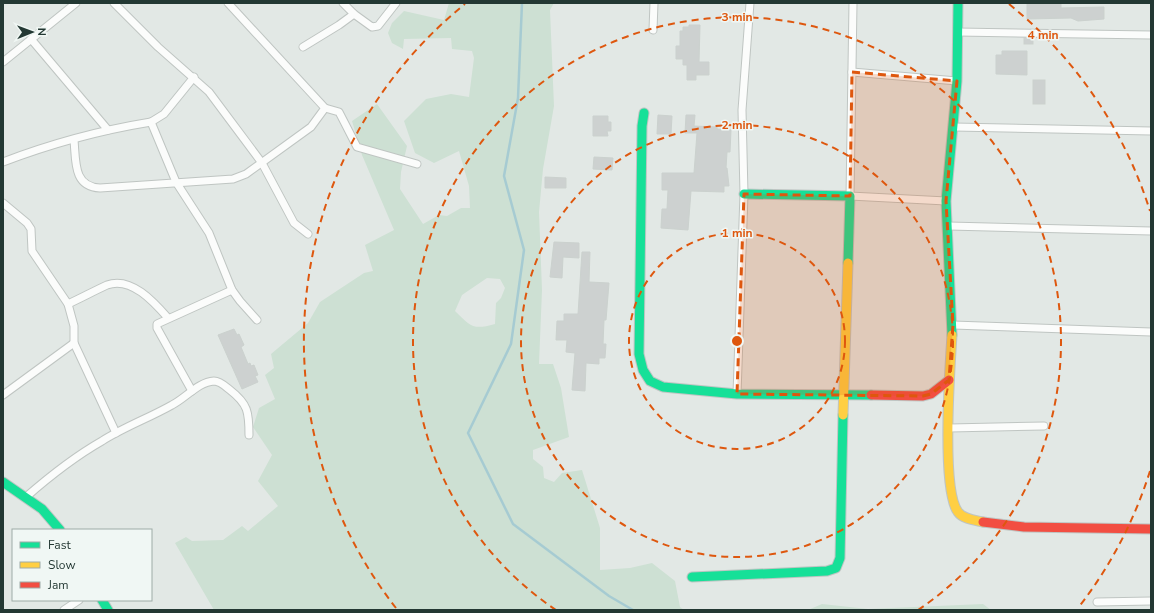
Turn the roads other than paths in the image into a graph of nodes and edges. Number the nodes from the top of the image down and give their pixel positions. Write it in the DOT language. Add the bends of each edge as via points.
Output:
graph roads {
  1 [pos="76,3"];
  2 [pos="114,3"];
  3 [pos="228,3"];
  4 [pos="344,3"];
  5 [pos="396,3"];
  6 [pos="654,3"];
  7 [pos="750,3"];
  8 [pos="853,3"];
  9 [pos="958,3"];
  10 [pos="354,14"];
  11 [pos="653,30"];
  12 [pos="958,32"];
  13 [pos="1151,35"];
  14 [pos="31,39"];
  15 [pos="302,47"];
  16 [pos="3,62"];
  17 [pos="852,72"];
  18 [pos="194,77"];
  19 [pos="957,82"];
  20 [pos="325,108"];
  21 [pos="644,113"];
  22 [pos="151,122"];
  23 [pos="954,127"];
  24 [pos="108,130"];
  25 [pos="1151,131"];
  26 [pos="74,140"];
  27 [pos="3,162"];
  28 [pos="262,163"];
  29 [pos="417,164"];
  30 [pos="176,182"];
  31 [pos="744,194"];
  32 [pos="850,196"];
  33 [pos="946,201"];
  34 [pos="3,203"];
  35 [pos="949,226"];
  36 [pos="1151,231"];
  37 [pos="308,234"];
  38 [pos="232,290"];
  39 [pos="68,304"];
  40 [pos="168,318"];
  41 [pos="257,320"];
  42 [pos="953,325"];
  43 [pos="1151,332"];
  44 [pos="74,343"];
  45 [pos="949,380"];
  46 [pos="192,391"];
  47 [pos="737,394"];
  48 [pos="3,395"];
  49 [pos="843,396"];
  50 [pos="1044,426"];
  51 [pos="950,428"];
  52 [pos="116,433"];
  53 [pos="249,434"];
  54 [pos="3,482"];
  55 [pos="26,497"];
  56 [pos="59,529"];
  57 [pos="1151,529"];
  58 [pos="692,577"];
  59 [pos="78,601"];
  60 [pos="103,601"];
  61 [pos="1151,601"];
  62 [pos="1097,602"];
  63 [pos="64,610"];
  64 [pos="108,610"];
  1 -- 14 [label="street"];
  2 -- 18 [label="street" via="158,47"];
  3 -- 20 [label="street"];
  4 -- 10 [label="street"];
  5 -- 10 [label="street" via="378,26 372,26"];
  6 -- 11 [label="street"];
  7 -- 31 [label="street" via="742,110"];
  8 -- 17 [label="street"];
  9 -- 12 [label="street"];
  10 -- 15 [label="street"];
  12 -- 13 [label="street"];
  12 -- 19 [label="street"];
  14 -- 16 [label="street"];
  14 -- 24 [label="street"];
  17 -- 19 [label="street"];
  17 -- 32 [label="street"];
  18 -- 22 [label="street" via="164,114"];
  18 -- 28 [label="street" via="209,92"];
  19 -- 23 [label="street"];
  20 -- 28 [label="street" via="311,127"];
  20 -- 29 [label="street" via="339,112 357,147"];
  21 -- 47 [label="street" via="639,354 643,370 650,381 664,387"];
  22 -- 24 [label="street"];
  22 -- 30 [label="street"];
  23 -- 25 [label="street"];
  23 -- 33 [label="street"];
  24 -- 26 [label="street"];
  26 -- 27 [label="street"];
  26 -- 30 [label="street" via="77,171 82,181 90,188"];
  28 -- 30 [label="street" via="233,179"];
  28 -- 37 [label="street" via="294,223"];
  30 -- 38 [label="street" via="209,234"];
  31 -- 32 [label="street"];
  31 -- 47 [label="street"];
  32 -- 33 [label="street"];
  32 -- 49 [label="street"];
  33 -- 35 [label="street"];
  34 -- 39 [label="street" via="31,229 32,251"];
  35 -- 36 [label="street"];
  35 -- 42 [label="street"];
  38 -- 40 [label="street"];
  38 -- 41 [label="street"];
  39 -- 40 [label="street" via="108,285 116,284 130,286 148,295"];
  39 -- 44 [label="street" via="74,326"];
  40 -- 46 [label="street" via="157,324 157,328"];
  42 -- 43 [label="street"];
  42 -- 45 [label="street"];
  44 -- 48 [label="street"];
  44 -- 52 [label="street"];
  45 -- 49 [label="street" via="931,394"];
  45 -- 51 [label="street"];
  46 -- 52 [label="street" via="173,405"];
  46 -- 53 [label="street" via="203,384 215,381 223,385 241,399 246,408"];
  47 -- 49 [label="street"];
  49 -- 58 [label="street" via="840,558 836,568 827,571"];
  50 -- 51 [label="street"];
  51 -- 57 [label="street" via="949,485 958,512 971,520 1024,527"];
  52 -- 55 [label="street" via="79,454"];
  54 -- 55 [label="street"];
  55 -- 56 [label="street"];
  59 -- 63 [label="street"];
  60 -- 64 [label="street"];
  61 -- 62 [label="street"];
}
